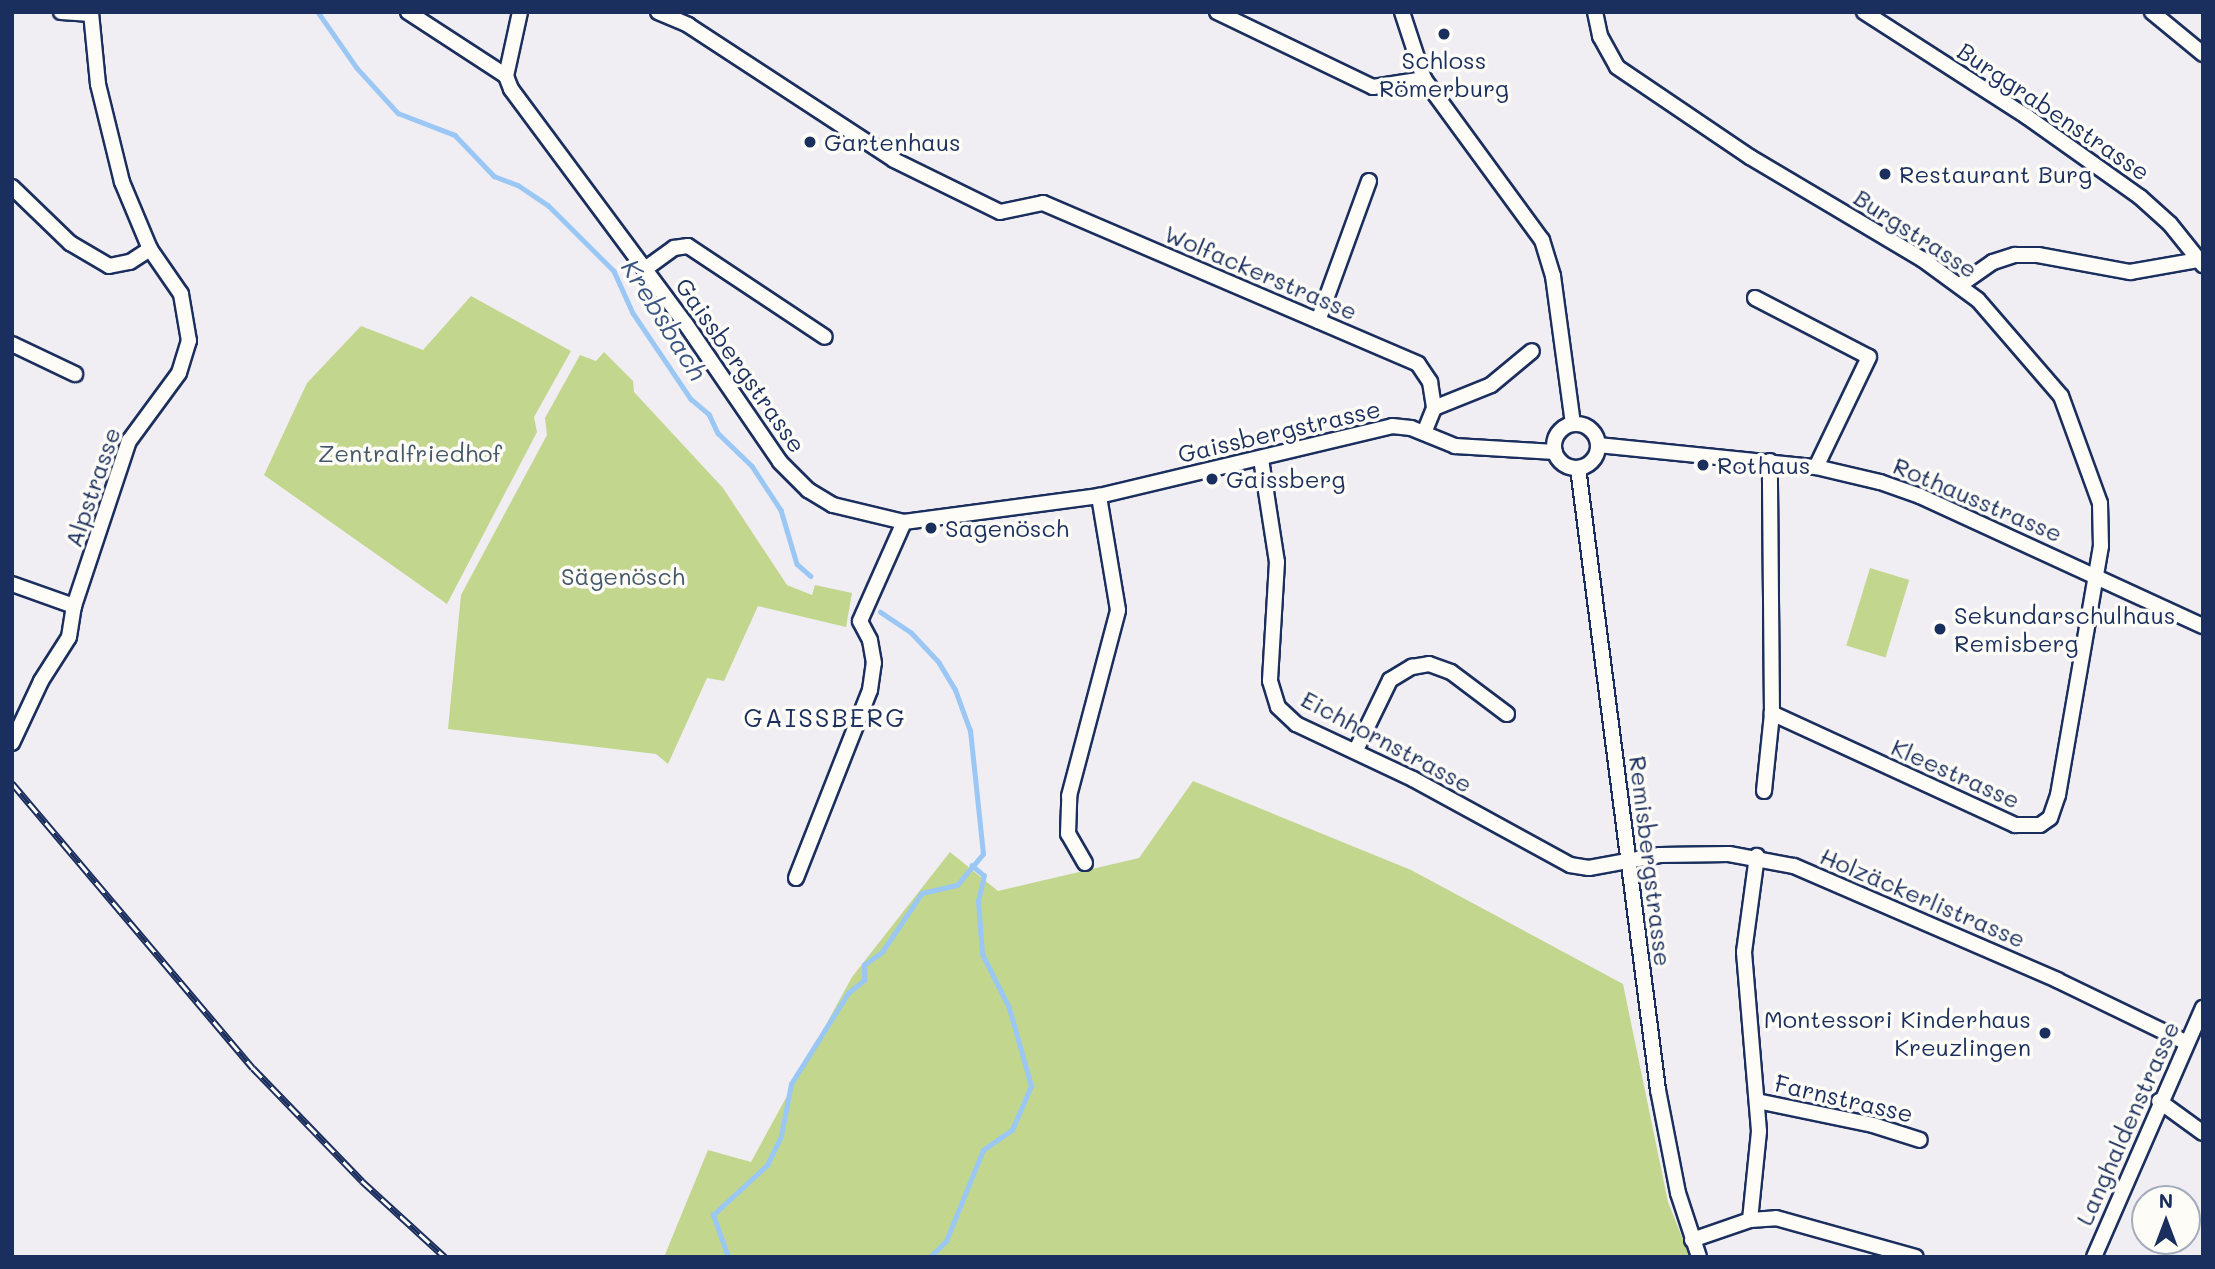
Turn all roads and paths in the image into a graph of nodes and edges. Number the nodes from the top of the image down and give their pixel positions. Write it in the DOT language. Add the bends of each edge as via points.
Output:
graph roads {
  1 [pos="61,12"];
  2 [pos="408,12"];
  3 [pos="520,12"];
  4 [pos="658,12"];
  5 [pos="1217,12"];
  6 [pos="1402,12"];
  7 [pos="1595,12"];
  8 [pos="1864,12"];
  9 [pos="2152,12"];
  10 [pos="91,13"];
  11 [pos="2203,54"];
  12 [pos="506,76"];
  13 [pos="1424,79"];
  14 [pos="1368,181"];
  15 [pos="15,195"];
  16 [pos="150,249"];
  17 [pos="2201,263"];
  18 [pos="645,269"];
  19 [pos="1960,285"];
  20 [pos="1755,299"];
  21 [pos="1318,321"];
  22 [pos="825,337"];
  23 [pos="12,344"];
  24 [pos="1532,351"];
  25 [pos="75,374"];
  26 [pos="1434,408"];
  27 [pos="1573,424"];
  28 [pos="1423,433"];
  29 [pos="1598,445"];
  30 [pos="1555,452"];
  31 [pos="1261,459"];
  32 [pos="1770,461"];
  33 [pos="1816,467"];
  34 [pos="1578,468"];
  35 [pos="1099,496"];
  36 [pos="904,522"];
  37 [pos="2096,575"];
  38 [pos="12,584"];
  39 [pos="74,606"];
  40 [pos="2203,626"];
  41 [pos="1772,713"];
  42 [pos="1507,714"];
  43 [pos="12,743"];
  44 [pos="1356,750"];
  45 [pos="1764,791"];
  46 [pos="1757,856"];
  47 [pos="1628,861"];
  48 [pos="1085,863"];
  49 [pos="796,878"];
  50 [pos="2203,1008"];
  51 [pos="2185,1042"];
  52 [pos="1757,1101"];
  53 [pos="2159,1101"];
  54 [pos="2203,1133"];
  55 [pos="1920,1140"];
  56 [pos="1750,1220"];
  57 [pos="1692,1240"];
  58 [pos="1699,1257"];
  59 [pos="1916,1257"];
  60 [pos="2094,1257"];
  1 -- 10 [label="street"];
  2 -- 12 [label="street"];
  3 -- 12 [label="street"];
  4 -- 21 [label="street, Wolfackerstrasse" via="688,25 894,160 1000,212 1042,203"];
  5 -- 13 [label="street" via="1373,86"];
  6 -- 13 [label="street"];
  7 -- 19 [label="street, Burgstrasse" via="1600,36 1617,67 1750,157"];
  8 -- 17 [label="street, Burggrabenstrasse" via="2026,116 2140,197"];
  9 -- 11 [label="street"];
  10 -- 16 [label="street, Alpstrasse" via="98,84 112,148"];
  12 -- 18 [label="street, Gaissbergstrasse"];
  13 -- 27 [label="street" via="1542,240 1553,276"];
  14 -- 21 [label="street"];
  15 -- 16 [label="street" via="70,243 109,266 130,262"];
  16 -- 39 [label="street, Alpstrasse" via="181,294 189,341 179,373 141,420 124,452"];
  17 -- 19 [label="street" via="2130,272 2038,255 2015,256 1993,262"];
  18 -- 22 [label="street" via="674,248 688,246"];
  18 -- 36 [label="street, Gaissbergstrasse" via="780,463 808,490 833,505"];
  19 -- 37 [label="street, Burgstrasse" via="2060,396 2101,503"];
  20 -- 33 [label="street" via="1869,357"];
  21 -- 26 [label="street, Wolfackerstrasse" via="1418,364 1430,382"];
  23 -- 25 [label="street"];
  24 -- 26 [label="street" via="1492,385"];
  26 -- 28 [label="street"];
  27 -- 29 [label="street" via="1590,429"];
  27 -- 30 [label="street" via="1556,437"];
  28 -- 30 [label="street, Gaissbergstrasse" via="1455,446"];
  28 -- 31 [label="street, Gaissbergstrasse" via="1392,426"];
  29 -- 32 [label="street, Rothausstrasse"];
  29 -- 34 [label="street" via="1592,460"];
  30 -- 34 [label="street" via="1564,464"];
  31 -- 35 [label="street, Gaissbergstrasse"];
  31 -- 44 [label="street, Eichhornstrasse" via="1277,562 1272,695 1296,724"];
  32 -- 33 [label="street, Rothausstrasse"];
  32 -- 41 [label="street"];
  33 -- 37 [label="street, Rothausstrasse" via="1920,495"];
  34 -- 47 [label="street, Remisbergstrasse"];
  35 -- 36 [label="street, Gaissbergstrasse"];
  35 -- 48 [label="street" via="1118,610 1069,796 1068,834"];
  36 -- 49 [label="street" via="860,621 874,663 870,690"];
  37 -- 40 [label="street, Rothausstrasse"];
  37 -- 41 [label="street, Kleestrasse" via="2058,795 2050,818 2040,825 2015,825"];
  38 -- 39 [label="street"];
  39 -- 43 [label="street, Alpstrasse" via="69,637 41,681"];
  41 -- 45 [label="street"];
  42 -- 44 [label="street" via="1451,672 1429,664 1412,667 1390,680"];
  44 -- 47 [label="street, Eichhornstrasse" via="1570,865 1589,869"];
  46 -- 47 [label="street, Holzäckerlistrasse" via="1660,855"];
  46 -- 51 [label="street, Holzäckerlistrasse" via="1841,885"];
  46 -- 52 [label="street" via="1744,952"];
  47 -- 57 [label="street, Remisbergstrasse" via="1666,1143"];
  50 -- 51 [label="street, Langhaldenstrasse"];
  51 -- 53 [label="street, Langhaldenstrasse"];
  52 -- 55 [label="street, Farnstrasse"];
  52 -- 56 [label="street" via="1759,1157"];
  53 -- 54 [label="street"];
  53 -- 60 [label="street, Langhaldenstrasse"];
  56 -- 57 [label="street"];
  56 -- 59 [label="street" via="1799,1221"];
  57 -- 58 [label="street, Remisbergstrasse"];
}
